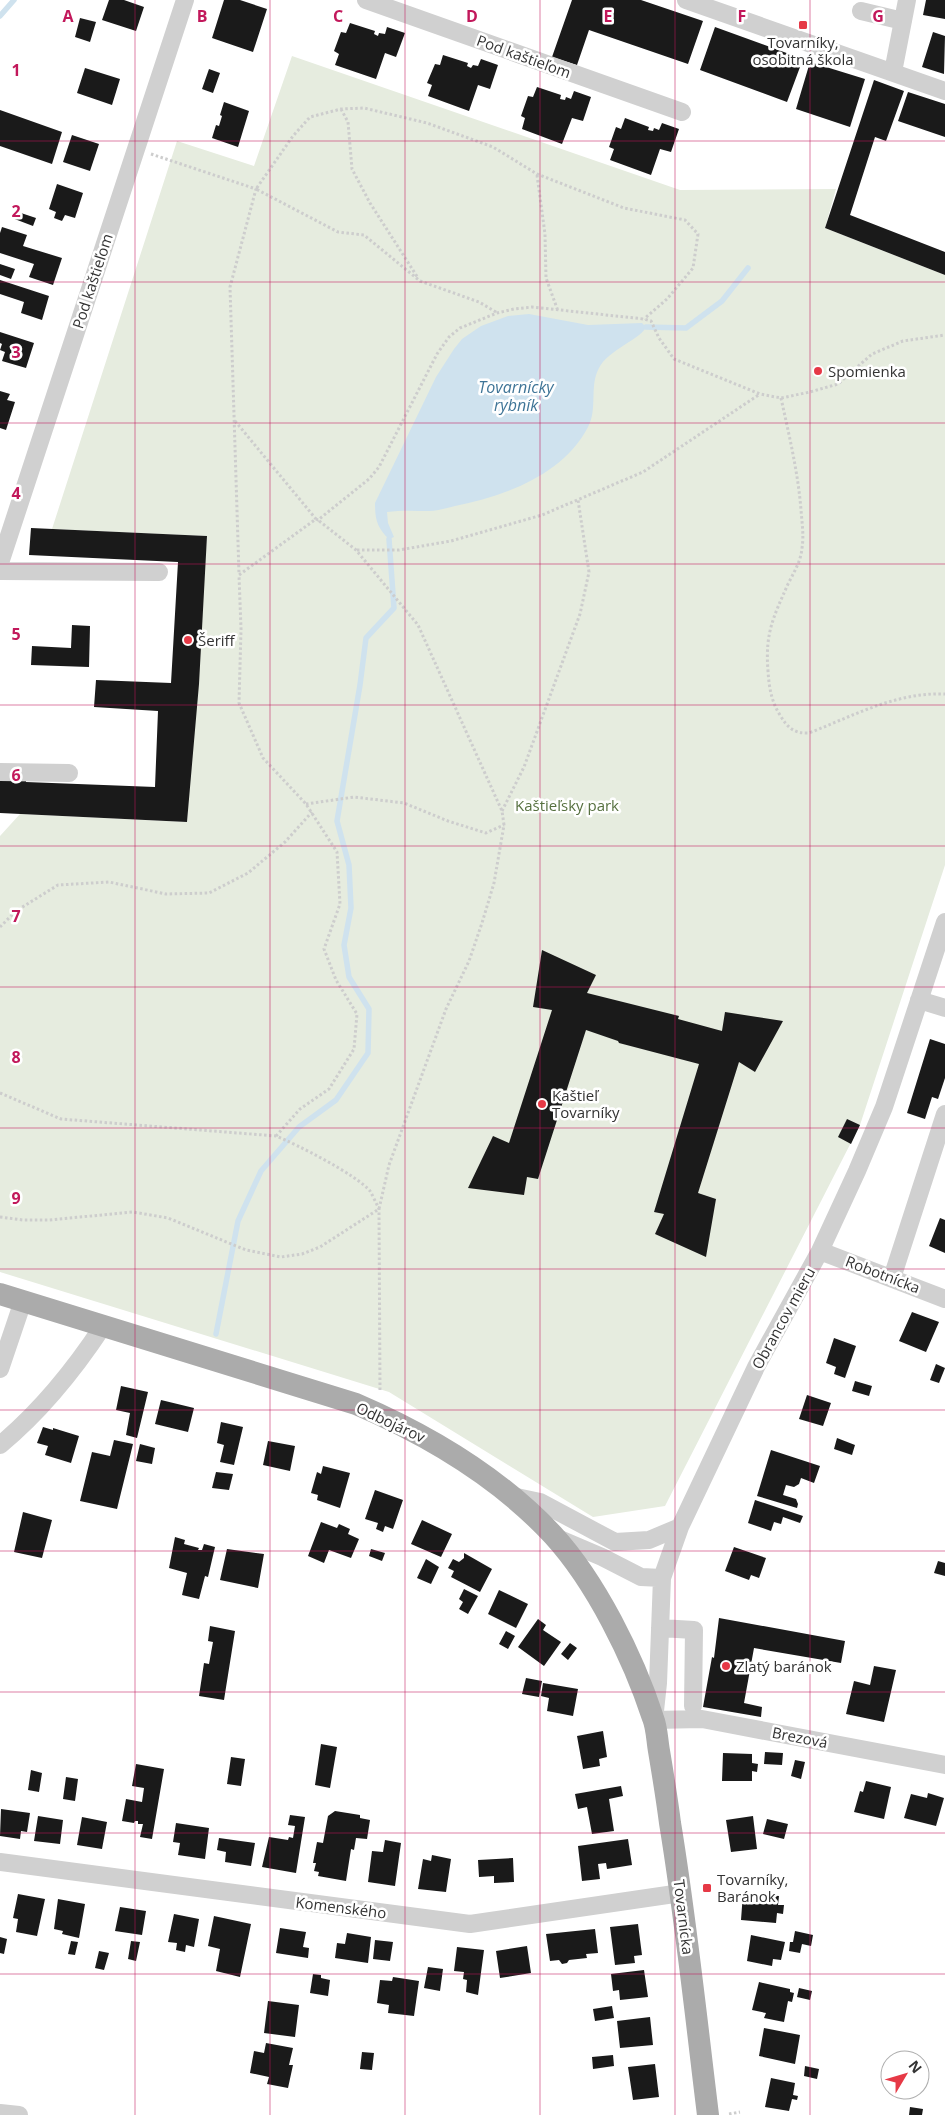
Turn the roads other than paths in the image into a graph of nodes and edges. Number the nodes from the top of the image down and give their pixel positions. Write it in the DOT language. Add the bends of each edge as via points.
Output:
graph roads {
  1 [pos="185,0"];
  2 [pos="366,0"];
  3 [pos="686,0"];
  4 [pos="907,0"];
  5 [pos="861,12"];
  6 [pos="903,21"];
  7 [pos="893,72"];
  8 [pos="945,91"];
  9 [pos="682,112"];
  10 [pos="0,563"];
  11 [pos="0,571"];
  12 [pos="159,572"];
  13 [pos="0,772"];
  14 [pos="69,773"];
  15 [pos="945,922"];
  16 [pos="919,1000"];
  17 [pos="945,1008"];
  18 [pos="945,1114"];
  19 [pos="820,1250"];
  20 [pos="892,1278"];
  21 [pos="0,1294"];
  22 [pos="945,1299"];
  23 [pos="23,1301"];
  24 [pos="103,1326"];
  25 [pos="0,1369"];
  26 [pos="0,1445"];
  27 [pos="511,1496"];
  28 [pos="680,1527"];
  29 [pos="555,1537"];
  30 [pos="662,1578"];
  31 [pos="660,1628"];
  32 [pos="693,1706"];
  33 [pos="654,1720"];
  34 [pos="945,1765"];
  35 [pos="0,1862"];
  36 [pos="681,1893"];
  37 [pos="0,2112"];
  38 [pos="719,2114"];
  39 [pos="19,2115"];
  1 -- 10 [label="street, Pod kaštieľom"];
  2 -- 9 [label="street, Pod kaštieľom"];
  3 -- 7 [label="street"];
  4 -- 6 [label="street"];
  5 -- 6 [label="street"];
  6 -- 7 [label="street"];
  7 -- 8 [label="street"];
  11 -- 12 [label="street"];
  13 -- 14 [label="street"];
  15 -- 16 [label="street, Obrancov mieru"];
  16 -- 17 [label="street"];
  16 -- 19 [label="street, Obrancov mieru" via="884,1107"];
  18 -- 20 [label="street"];
  19 -- 20 [label="street, Robotnícka"];
  19 -- 28 [label="street, Obrancov mieru" via="756,1367"];
  20 -- 22 [label="street, Robotnícka"];
  21 -- 23 [label="main road, Odbojárov"];
  23 -- 24 [label="main road, Odbojárov"];
  23 -- 25 [label="street"];
  24 -- 26 [label="street" via="72,1371"];
  24 -- 27 [label="main road, Odbojárov" via="356,1404 429,1439"];
  27 -- 28 [label="street" via="540,1502 615,1542 649,1540"];
  27 -- 29 [label="main road, Odbojárov"];
  28 -- 30 [label="street, Obrancov mieru"];
  29 -- 30 [label="street" via="641,1577"];
  29 -- 33 [label="main road, Odbojárov" via="603,1606"];
  30 -- 31 [label="street, Obrancov mieru"];
  31 -- 32 [label="street" via="694,1630"];
  31 -- 33 [label="street, Obrancov mieru"];
  33 -- 34 [label="street, Brezová" via="702,1719"];
  33 -- 36 [label="main road, Tovarnícka"];
  35 -- 36 [label="street, Komenského" via="470,1924"];
  36 -- 38 [label="main road, Tovarnícka"];
  37 -- 39 [label="street"];
}
